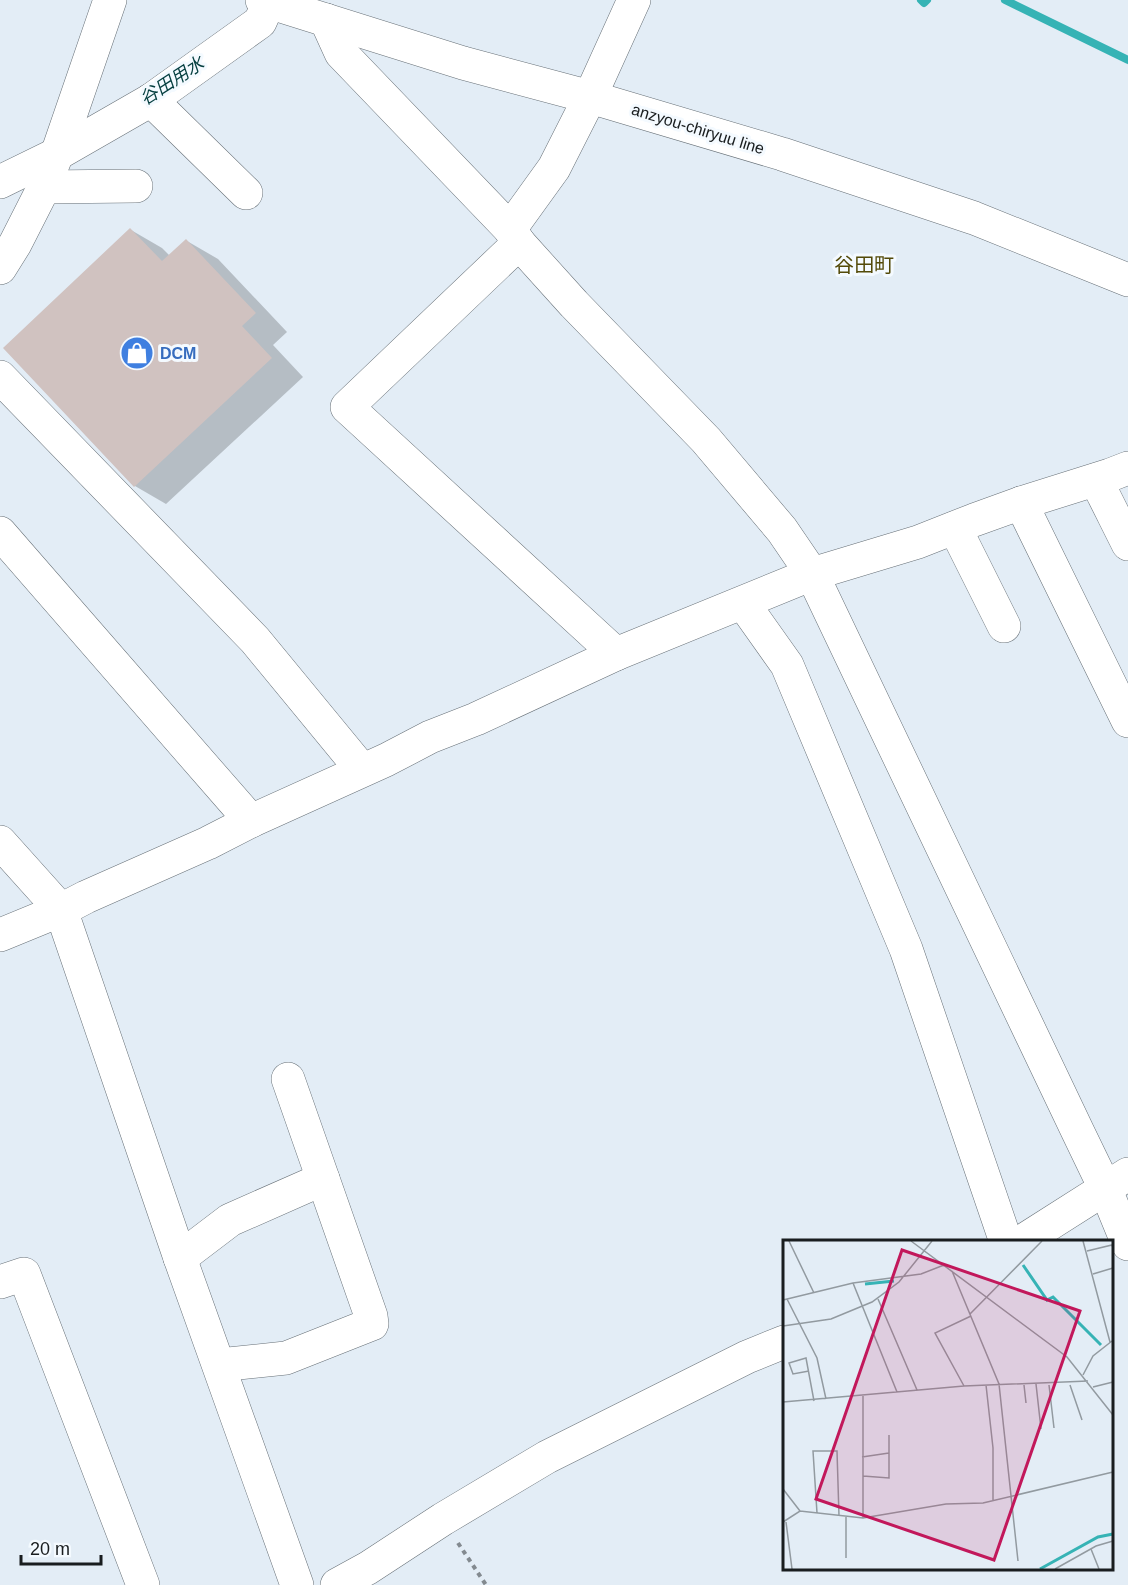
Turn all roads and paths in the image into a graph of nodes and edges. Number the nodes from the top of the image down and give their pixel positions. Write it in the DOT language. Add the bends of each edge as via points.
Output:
graph roads {
  1 [pos="110,0"];
  2 [pos="634,0"];
  3 [pos="265,1"];
  4 [pos="326,20"];
  5 [pos="590,97"];
  6 [pos="158,108"];
  7 [pos="57,154"];
  8 [pos="0,182"];
  9 [pos="136,186"];
  10 [pos="44,187"];
  11 [pos="246,193"];
  12 [pos="514,236"];
  13 [pos="0,268"];
  14 [pos="1128,280"];
  15 [pos="0,377"];
  16 [pos="1128,468"];
  17 [pos="1096,480"];
  18 [pos="1021,503"];
  19 [pos="955,528"];
  20 [pos="0,533"];
  21 [pos="1128,544"];
  22 [pos="812,574"];
  23 [pos="743,603"];
  24 [pos="1004,626"];
  25 [pos="616,654"];
  26 [pos="1128,722"];
  27 [pos="362,770"];
  28 [pos="251,821"];
  29 [pos="0,842"];
  30 [pos="61,910"];
  31 [pos="0,935"];
  32 [pos="288,1079"];
  33 [pos="323,1179"];
  34 [pos="1116,1181"];
  35 [pos="1005,1240"];
  36 [pos="1024,1240"];
  37 [pos="1128,1244"];
  38 [pos="180,1258"];
  39 [pos="0,1282"];
  40 [pos="783,1342"];
  41 [pos="219,1365"];
  42 [pos="443,1519"];
  43 [pos="143,1585"];
  44 [pos="297,1585"];
  45 [pos="337,1585"];
  46 [pos="486,1585"];
  1 -- 7 [label="street"];
  2 -- 5 [label="street"];
  3 -- 4 [label="street, anzyou-chiryuu line"];
  3 -- 6 [label="street" via="260,22"];
  4 -- 5 [label="street, anzyou-chiryuu line"];
  4 -- 12 [label="street" via="341,53"];
  5 -- 12 [label="street"];
  5 -- 14 [label="street, anzyou-chiryuu line" via="782,154 963,215"];
  6 -- 7 [label="street"];
  6 -- 11 [label="street"];
  7 -- 8 [label="street"];
  7 -- 10 [label="street"];
  9 -- 10 [label="street"];
  10 -- 13 [label="street"];
  12 -- 22 [label="street" via="706,440 782,530"];
  12 -- 25 [label="street" via="347,407"];
  15 -- 27 [label="street" via="255,640"];
  16 -- 17 [label="street"];
  17 -- 18 [label="street"];
  17 -- 21 [label="street"];
  18 -- 19 [label="street"];
  18 -- 26 [label="street"];
  19 -- 22 [label="street"];
  19 -- 24 [label="street"];
  20 -- 28 [label="street"];
  22 -- 23 [label="street"];
  22 -- 34 [label="street"];
  23 -- 25 [label="street"];
  23 -- 35 [label="street" via="786,665 901,938"];
  25 -- 27 [label="street"];
  27 -- 28 [label="street"];
  28 -- 30 [label="street"];
  29 -- 30 [label="street"];
  30 -- 31 [label="street"];
  30 -- 38 [label="street"];
  32 -- 33 [label="street"];
  33 -- 38 [label="street" via="230,1220"];
  33 -- 41 [label="street" via="372,1323 286,1358"];
  34 -- 36 [label="street"];
  34 -- 37 [label="street"];
  38 -- 41 [label="street"];
  39 -- 43 [label="street" via="24,1274"];
  40 -- 42 [label="street" via="547,1457"];
  41 -- 44 [label="street"];
  42 -- 45 [label="street"];
  42 -- 46 [label="path"];
}
